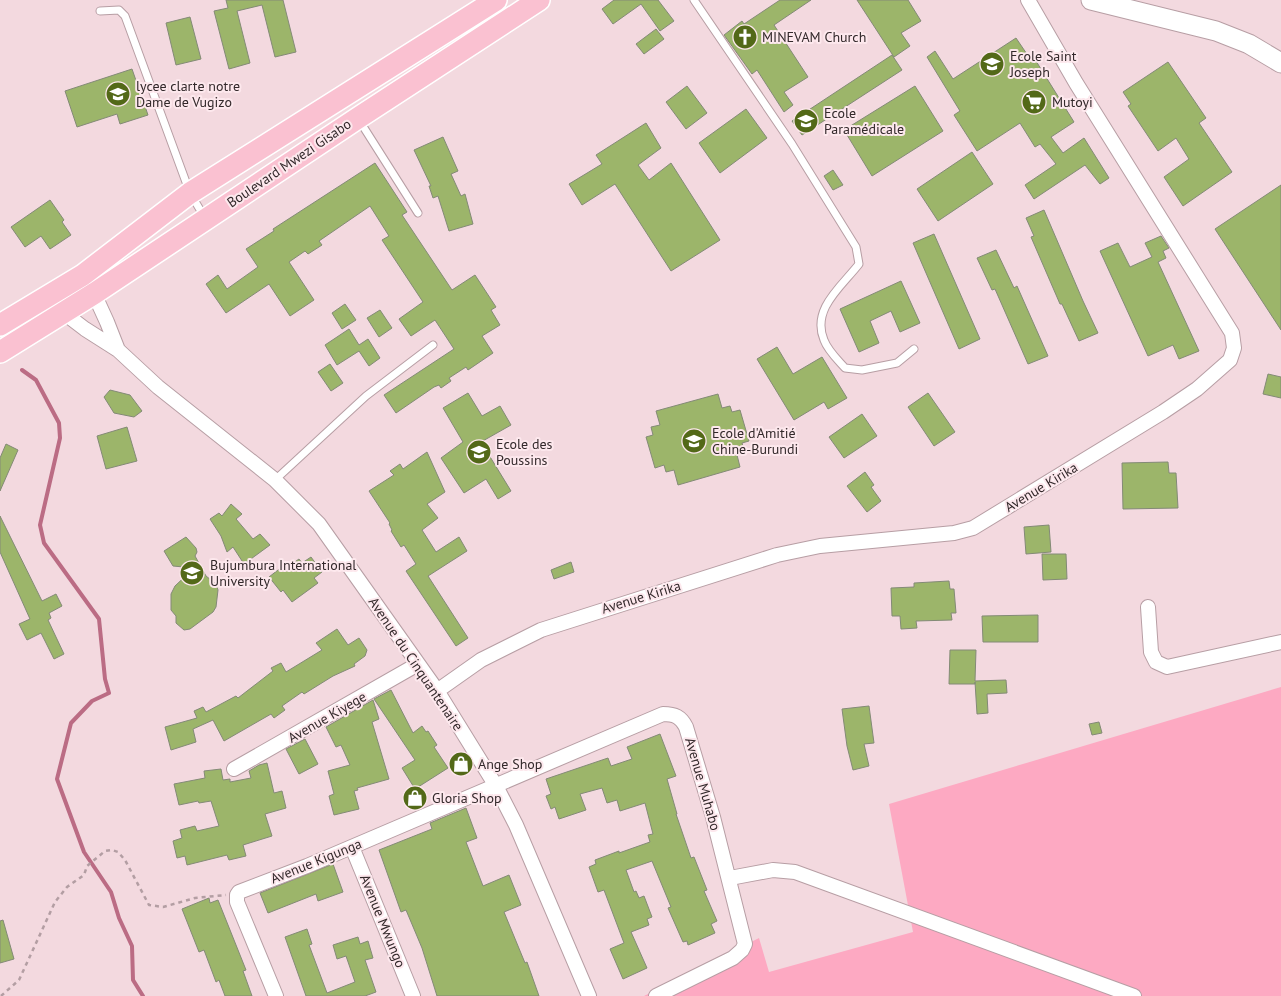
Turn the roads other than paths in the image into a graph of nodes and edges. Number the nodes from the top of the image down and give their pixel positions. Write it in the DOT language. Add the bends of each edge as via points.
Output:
graph roads {
  1 [pos="496,0"];
  2 [pos="539,0"];
  3 [pos="694,0"];
  4 [pos="1028,0"];
  5 [pos="1091,0"];
  6 [pos="100,11"];
  7 [pos="441,35"];
  8 [pos="453,57"];
  9 [pos="1281,63"];
  10 [pos="358,118"];
  11 [pos="190,193"];
  12 [pos="418,213"];
  13 [pos="206,219"];
  14 [pos="83,275"];
  15 [pos="95,293"];
  16 [pos="52,294"];
  17 [pos="64,313"];
  18 [pos="0,325"];
  19 [pos="434,345"];
  20 [pos="914,349"];
  21 [pos="118,350"];
  22 [pos="0,352"];
  23 [pos="276,480"];
  24 [pos="1148,607"];
  25 [pos="1281,642"];
  26 [pos="418,664"];
  27 [pos="437,691"];
  28 [pos="234,769"];
  29 [pos="496,786"];
  30 [pos="352,847"];
  31 [pos="730,878"];
  32 [pos="276,996"];
  33 [pos="413,996"];
  34 [pos="589,996"];
  35 [pos="656,996"];
  36 [pos="1134,996"];
  1 -- 7 [label="main road, Boulevard Mwezi Gisabo"];
  2 -- 8 [label="main road, Boulevard Mwezi Gisabo"];
  3 -- 20 [label="lane" via="792,144 856,247 858,264 823,308 821,326 824,340 845,368 862,370 898,363"];
  4 -- 27 [label="street, Avenue Kirika" via="1232,333 1234,348 1230,360 1197,389 1163,412 973,528 954,533 820,546 777,555 541,630 481,660"];
  5 -- 9 [label="street" via="1224,34"];
  6 -- 11 [label="lane" via="119,10 125,16"];
  7 -- 8 [label="main road"];
  7 -- 11 [label="main road, Boulevard Mwezi Gisabo"];
  8 -- 10 [label="main road, Boulevard Mwezi Gisabo"];
  10 -- 12 [label="lane"];
  10 -- 13 [label="main road, Boulevard Mwezi Gisabo"];
  11 -- 13 [label="lane"];
  11 -- 14 [label="main road, Boulevard Mwezi Gisabo"];
  13 -- 15 [label="main road, Boulevard Mwezi Gisabo"];
  14 -- 15 [label="street"];
  14 -- 16 [label="main road, Boulevard Mwezi Gisabo"];
  15 -- 17 [label="main road, Boulevard Mwezi Gisabo"];
  15 -- 21 [label="street"];
  16 -- 17 [label="street"];
  16 -- 18 [label="main road, Boulevard Mwezi Gisabo"];
  17 -- 21 [label="street"];
  17 -- 22 [label="main road, Boulevard Mwezi Gisabo"];
  19 -- 23 [label="lane" via="366,396"];
  21 -- 23 [label="street, Avenue du Cinquantenaire" via="158,387"];
  23 -- 26 [label="street, Avenue du Cinquantenaire" via="319,524"];
  24 -- 25 [label="street" via="1151,652 1156,662 1167,666"];
  26 -- 27 [label="street, Avenue du Cinquantenaire"];
  26 -- 28 [label="street, Avenue Kiyege"];
  27 -- 29 [label="street, Avenue du Cinquantenaire"];
  29 -- 30 [label="street, Avenue Kigunga"];
  29 -- 31 [label="street, Avenue Muhabo" via="663,714 675,715 686,727"];
  29 -- 34 [label="street, Avenue du Cinquantenaire"];
  30 -- 32 [label="street, Avenue Kigunga" via="237,895 237,902"];
  30 -- 33 [label="street, Avenue Mwungo"];
  31 -- 35 [label="street, Avenue Muhabo" via="744,947 733,958"];
  31 -- 36 [label="street" via="773,870 795,872"];
}
